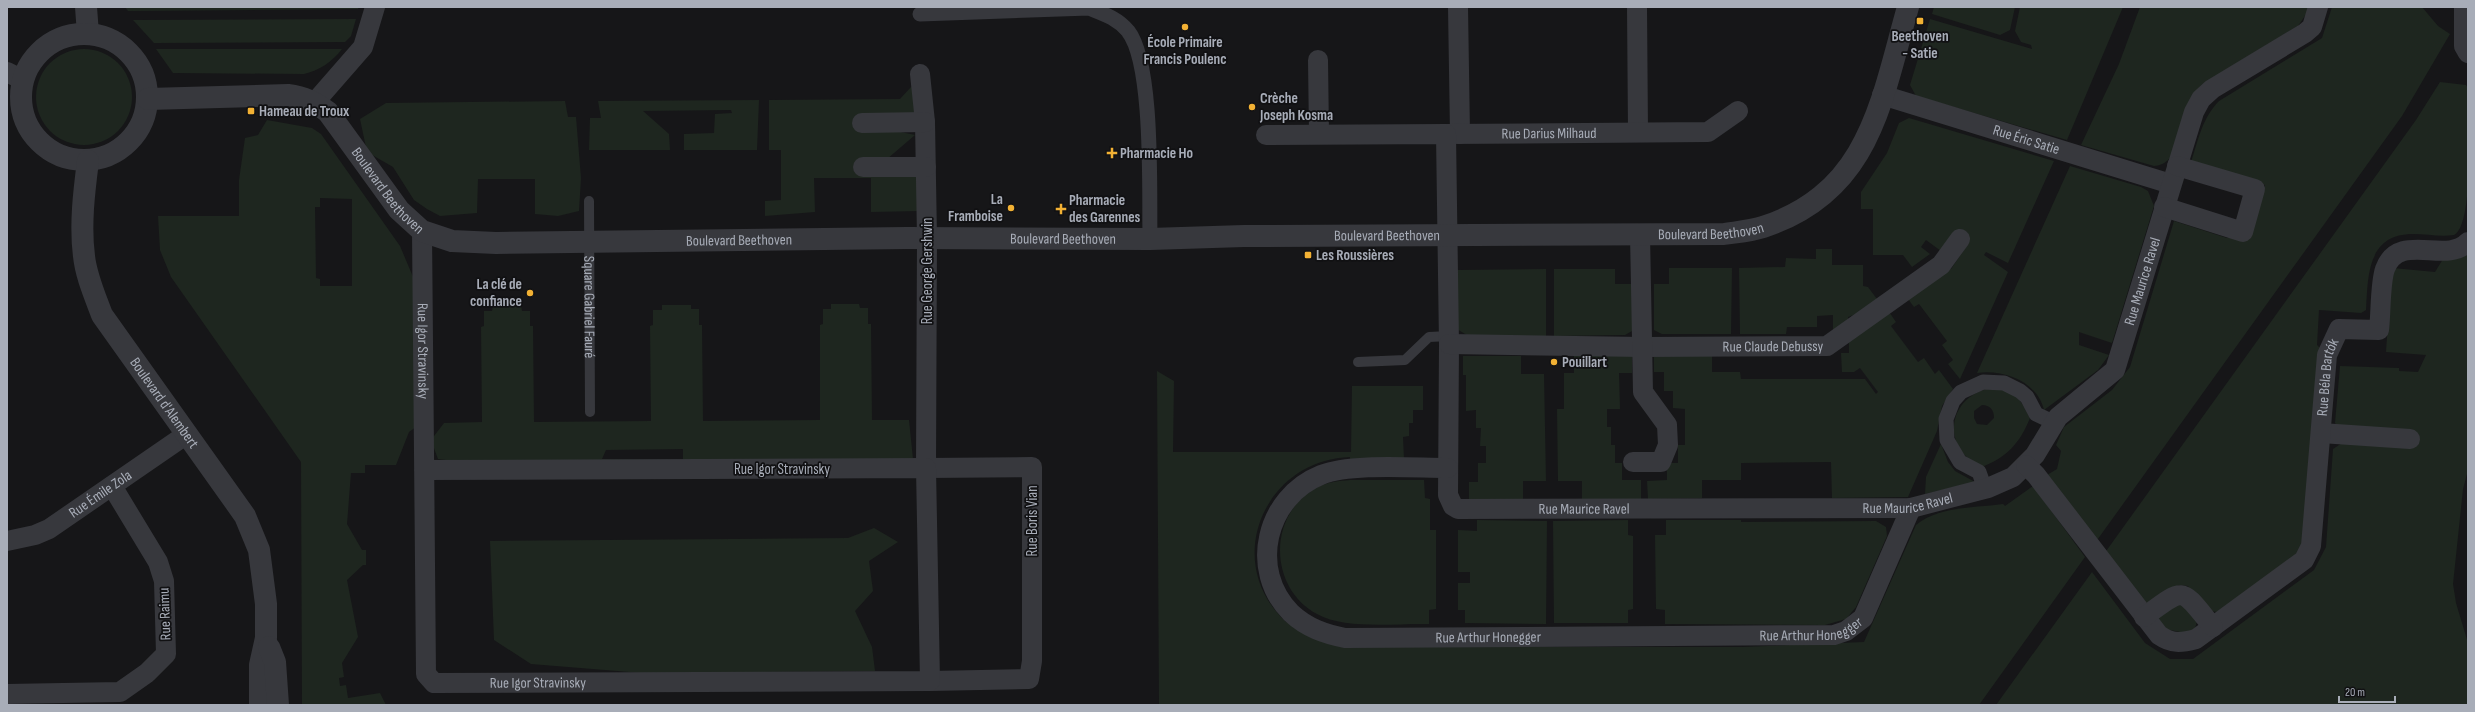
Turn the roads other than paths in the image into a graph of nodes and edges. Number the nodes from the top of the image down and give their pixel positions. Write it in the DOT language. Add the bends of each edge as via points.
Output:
graph roads {
  1 [pos="86,7"];
  2 [pos="375,7"];
  3 [pos="1458,7"];
  4 [pos="1637,7"];
  5 [pos="1908,7"];
  6 [pos="2318,7"];
  7 [pos="2464,7"];
  8 [pos="920,14"];
  9 [pos="88,34"];
  10 [pos="2468,53"];
  11 [pos="1318,60"];
  12 [pos="920,74"];
  13 [pos="15,76"];
  14 [pos="1882,95"];
  15 [pos="148,99"];
  16 [pos="315,102"];
  17 [pos="1738,110"];
  18 [pos="925,122"];
  19 [pos="862,123"];
  20 [pos="1638,132"];
  21 [pos="1319,134"];
  22 [pos="1453,134"];
  23 [pos="1266,135"];
  24 [pos="88,161"];
  25 [pos="2177,166"];
  26 [pos="863,167"];
  27 [pos="926,167"];
  28 [pos="2171,184"];
  29 [pos="589,202"];
  30 [pos="2164,208"];
  31 [pos="422,231"];
  32 [pos="1640,234"];
  33 [pos="1447,236"];
  34 [pos="927,238"];
  35 [pos="1150,239"];
  36 [pos="1960,239"];
  37 [pos="590,241"];
  38 [pos="2468,242"];
  39 [pos="1449,340"];
  40 [pos="1643,347"];
  41 [pos="1358,362"];
  42 [pos="590,412"];
  43 [pos="2053,422"];
  44 [pos="2321,432"];
  45 [pos="187,434"];
  46 [pos="2410,439"];
  47 [pos="1633,462"];
  48 [pos="2026,466"];
  49 [pos="926,468"];
  50 [pos="1448,468"];
  51 [pos="424,470"];
  52 [pos="112,486"];
  53 [pos="1985,489"];
  54 [pos="1911,508"];
  55 [pos="7,541"];
  56 [pos="2144,617"];
  57 [pos="2213,627"];
  58 [pos="266,638"];
  59 [pos="1029,679"];
  60 [pos="930,681"];
  61 [pos="7,694"];
  62 [pos="260,705"];
  63 [pos="278,705"];
  1 -- 9 [label="street"];
  2 -- 16 [label="street" via="363,47"];
  3 -- 22 [label="street"];
  4 -- 20 [label="street"];
  5 -- 14 [label="street, Boulevard Beethoven"];
  6 -- 25 [label="street, Rue Maurice Ravel" via="2312,26 2305,33 2212,88 2201,99 2194,112"];
  7 -- 10 [label="street" via="2464,46"];
  8 -- 35 [label="street" via="1089,8 1121,23 1134,42 1142,67 1146,105"];
  9 -- 13 [label="street" via="66,36 47,45"];
  9 -- 15 [label="street" via="107,37 124,47 137,62 145,79"];
  11 -- 21 [label="street"];
  12 -- 18 [label="street, Rue George Gershwin"];
  13 -- 24 [label="street" via="24,119 34,137 49,151 67,159"];
  14 -- 28 [label="street, Rue Éric Satie"];
  14 -- 32 [label="street, Boulevard Beethoven" via="1873,127 1842,178 1792,216 1762,228 1724,234"];
  15 -- 16 [label="street, Boulevard Beethoven" via="288,95"];
  15 -- 24 [label="street" via="145,117 136,134 123,148 106,157"];
  16 -- 31 [label="street, Boulevard Beethoven" via="328,112 399,210"];
  17 -- 20 [label="street, Rue Darius Milhaud" via="1708,132"];
  18 -- 19 [label="street"];
  18 -- 27 [label="street, Rue George Gershwin"];
  20 -- 22 [label="street, Rue Darius Milhaud"];
  21 -- 22 [label="street, Rue Darius Milhaud"];
  21 -- 23 [label="street, Rue Darius Milhaud"];
  22 -- 33 [label="street, Rue Maurice Ravel"];
  24 -- 45 [label="street, Boulevard d'Alembert" via="84,200 84,256 92,289 102,315"];
  25 -- 28 [label="street, Rue Maurice Ravel"];
  25 -- 30 [label="street" via="2255,189 2243,232"];
  26 -- 27 [label="street"];
  27 -- 34 [label="street, Rue George Gershwin"];
  28 -- 30 [label="street, Rue Maurice Ravel"];
  29 -- 37 [label="lane, Square Gabriel Fauré"];
  30 -- 43 [label="street, Rue Maurice Ravel" via="2115,370"];
  31 -- 37 [label="street, Boulevard Beethoven" via="452,241"];
  31 -- 51 [label="street, Rue Igor Stravinsky"];
  32 -- 33 [label="street, Boulevard Beethoven"];
  32 -- 40 [label="street"];
  33 -- 35 [label="street, Boulevard Beethoven" via="1244,236"];
  33 -- 39 [label="street, Rue Maurice Ravel"];
  34 -- 35 [label="street, Boulevard Beethoven"];
  34 -- 37 [label="street, Boulevard Beethoven"];
  34 -- 49 [label="street, Rue George Gershwin"];
  36 -- 40 [label="street, Rue Claude Debussy" via="1941,265 1827,346"];
  37 -- 42 [label="lane, Square Gabriel Fauré"];
  38 -- 44 [label="street, Rue Béla Bartók" via="2462,248 2447,252 2419,248 2402,251 2391,259 2385,269 2379,330 2339,329 2327,355"];
  39 -- 40 [label="street, Rue Claude Debussy"];
  39 -- 41 [label="lane" via="1429,337 1404,360"];
  39 -- 50 [label="street, Rue Maurice Ravel"];
  40 -- 47 [label="street" via="1643,392 1667,425 1668,445 1661,462"];
  43 -- 48 [label="street, Rue Maurice Ravel" via="2036,455"];
  43 -- 53 [label="street" via="2036,414 2024,394 2004,383 1983,382 1961,392 1946,419 1947,440 1960,462 1979,472"];
  44 -- 46 [label="street, Rue Béla Bartók"];
  44 -- 57 [label="street, Rue Béla Bartók" via="2311,546 2304,560"];
  45 -- 52 [label="street, Rue Émile Zola"];
  45 -- 58 [label="street, Boulevard d'Alembert" via="245,516 259,550 266,604"];
  48 -- 53 [label="street, Rue Maurice Ravel" via="2013,477"];
  48 -- 56 [label="street, Rue Béla Bartók" via="2036,475"];
  49 -- 51 [label="street, Rue Igor Stravinsky"];
  49 -- 59 [label="street, Rue Boris Vian" via="1032,468 1032,661"];
  49 -- 60 [label="street"];
  50 -- 54 [label="street, Rue Maurice Ravel" via="1449,501 1458,509"];
  50 -- 54 [label="street, Rue Arthur Honegger" via="1341,469 1313,479 1284,500 1273,518 1267,538 1267,560 1271,579 1291,612 1313,628 1345,638 1834,635 1846,631 1863,618"];
  51 -- 60 [label="street, Rue Igor Stravinsky" via="426,674 434,683"];
  52 -- 55 [label="street, Rue Émile Zola" via="49,529"];
  52 -- 61 [label="street, Rue Raimu" via="158,562 164,581 166,654 147,673 120,692"];
  53 -- 54 [label="street, Rue Maurice Ravel"];
  56 -- 57 [label="street, Rue Béla Bartók" via="2158,635 2168,642 2182,643 2196,639"];
  56 -- 57 [label="street" via="2174,595 2182,594 2188,597"];
  58 -- 62 [label="street, Boulevard d'Alembert" via="260,666"];
  58 -- 63 [label="street, Boulevard d'Alembert" via="274,662"];
  59 -- 60 [label="street, Rue Igor Stravinsky"];
}
